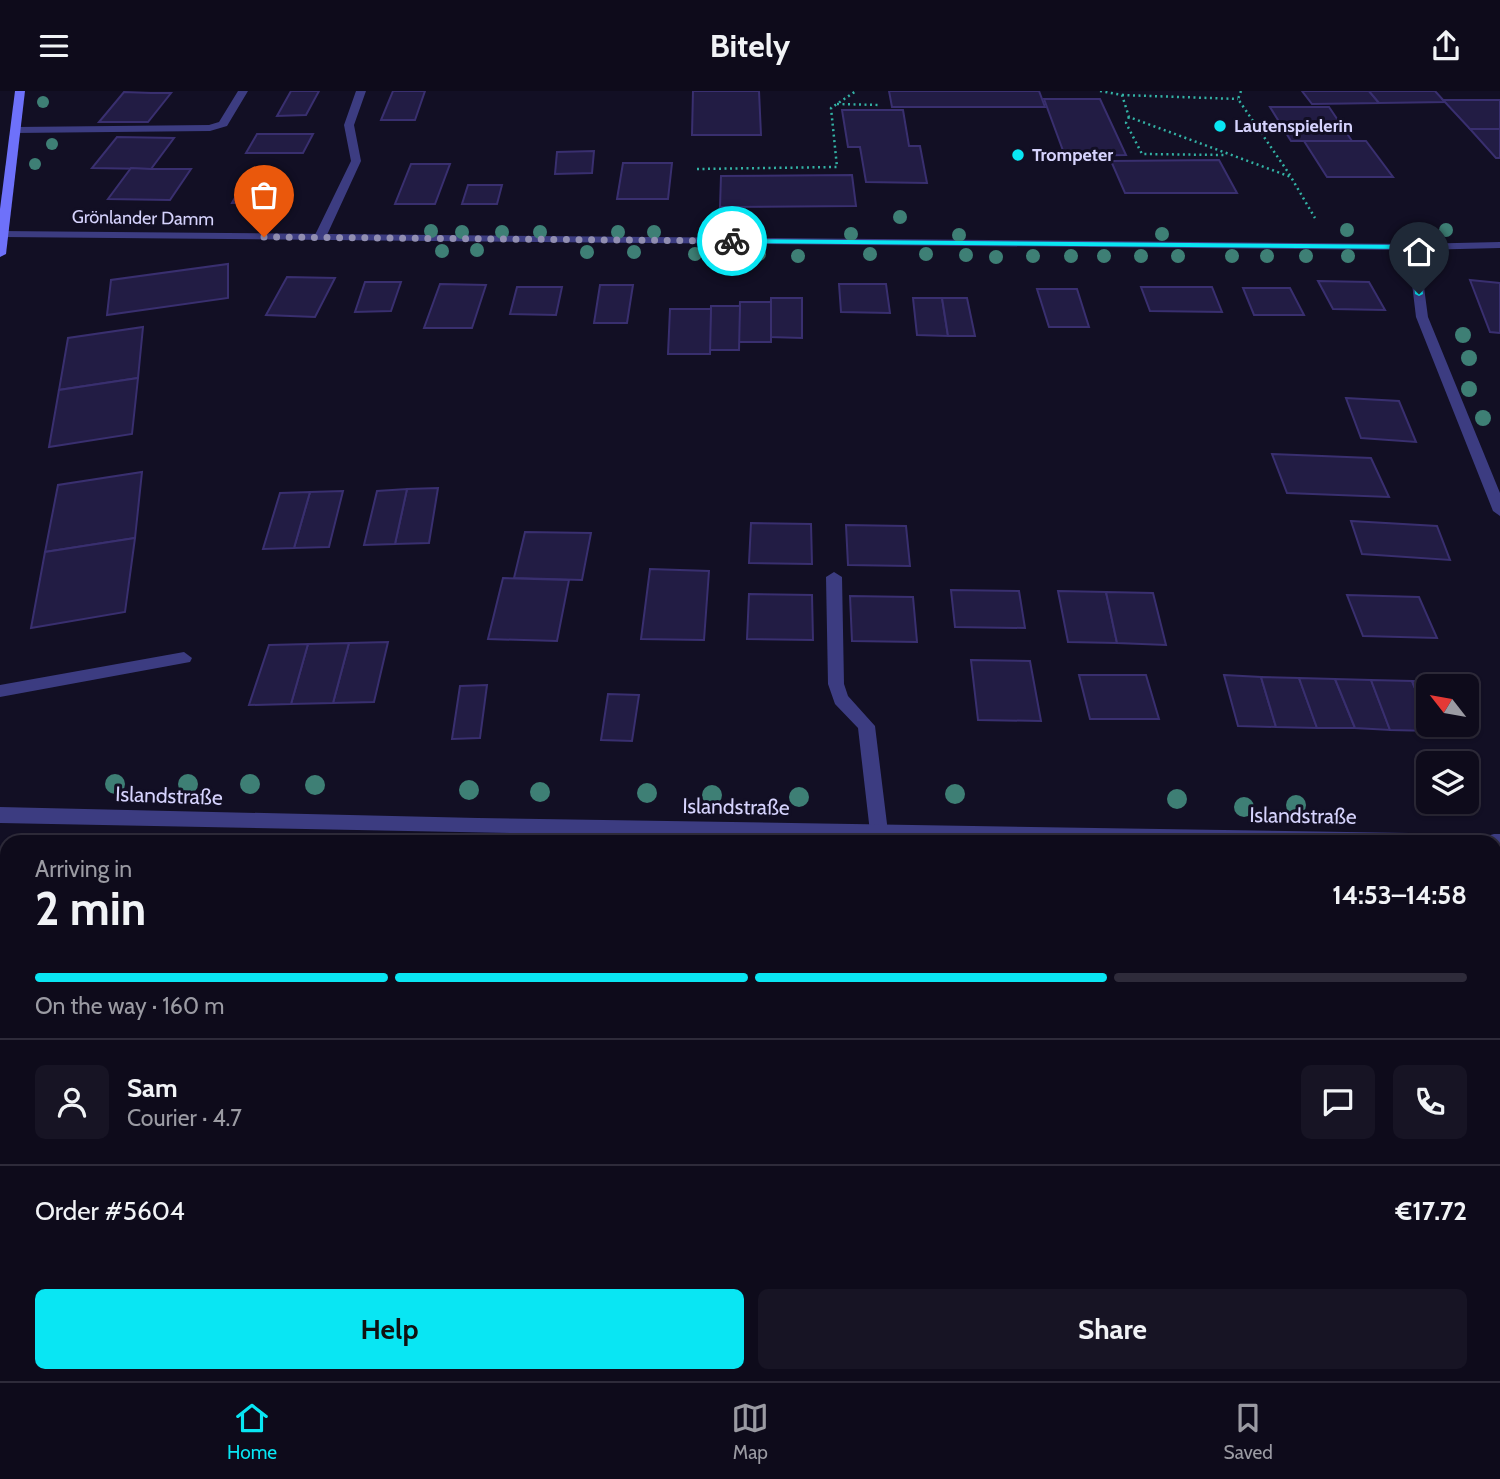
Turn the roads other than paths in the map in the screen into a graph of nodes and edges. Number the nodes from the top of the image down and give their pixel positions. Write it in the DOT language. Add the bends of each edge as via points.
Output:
graph roads {
  1 [pos="20,91"];
  2 [pos="243,91"];
  3 [pos="361,91"];
  4 [pos="16,130"];
  5 [pos="4,234"];
  6 [pos="320,237"];
  7 [pos="1500,245"];
  8 [pos="1413,247"];
  9 [pos="0,254"];
  10 [pos="1500,511"];
  11 [pos="834,577"];
  12 [pos="184,657"];
  13 [pos="0,691"];
  14 [pos="0,815"];
  15 [pos="879,832"];
  16 [pos="1057,835"];
  1 -- 4 [label="street"];
  2 -- 4 [label="street" via="223,124 210,128"];
  3 -- 6 [label="street" via="349,125 356,161"];
  4 -- 5 [label="street"];
  5 -- 6 [label="street, Grönlander Damm"];
  5 -- 9 [label="street"];
  6 -- 8 [label="street, Grönlander Damm"];
  7 -- 8 [label="street, Grönlander Damm"];
  8 -- 10 [label="street" via="1422,317"];
  11 -- 15 [label="street" via="836,684 841,699 866,726"];
  12 -- 13 [label="street"];
  14 -- 15 [label="street, Islandstraße"];
  15 -- 16 [label="street, Islandstraße"];
}
